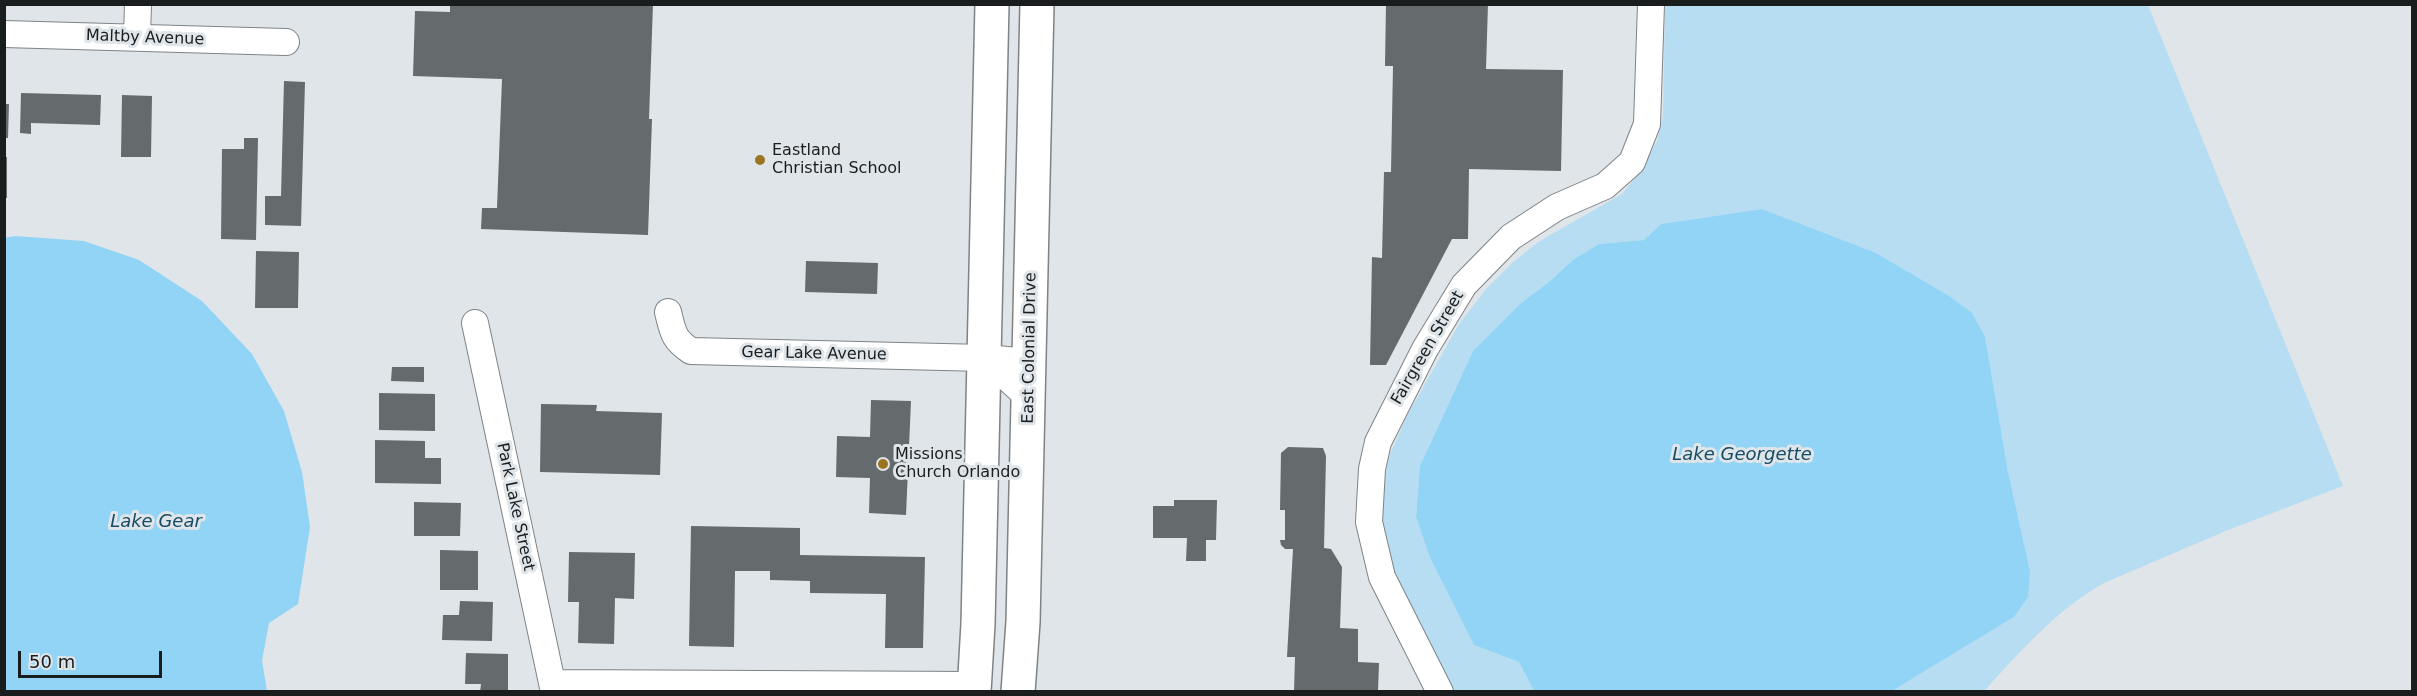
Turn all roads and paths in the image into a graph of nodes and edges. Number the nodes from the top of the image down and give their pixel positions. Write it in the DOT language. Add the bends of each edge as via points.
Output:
graph roads {
  1 [pos="138,4"];
  2 [pos="992,4"];
  3 [pos="1019,4"];
  4 [pos="1037,4"];
  5 [pos="1651,4"];
  6 [pos="4,34"];
  7 [pos="137,38"];
  8 [pos="286,42"];
  9 [pos="1036,51"];
  10 [pos="668,312"];
  11 [pos="476,323"];
  12 [pos="985,358"];
  13 [pos="1030,362"];
  14 [pos="1029,398"];
  15 [pos="978,624"];
  16 [pos="553,687"];
  17 [pos="976,689"];
  18 [pos="1009,692"];
  19 [pos="1018,692"];
  20 [pos="1440,692"];
  1 -- 7 [label="street"];
  2 -- 12 [label="highway"];
  3 -- 9 [label="highway"];
  4 -- 9 [label="highway, East Colonial Drive"];
  5 -- 20 [label="street, Fairgreen Street" via="1647,124 1632,162 1605,186 1557,207 1511,237 1464,285 1425,349 1378,442 1369,522 1382,577"];
  6 -- 7 [label="street, Maltby Avenue"];
  7 -- 8 [label="street, Maltby Avenue"];
  9 -- 13 [label="highway, East Colonial Drive"];
  10 -- 12 [label="street, Gear Lake Avenue" via="674,336 691,351"];
  11 -- 16 [label="street, Park Lake Street"];
  12 -- 13 [label="street, Gear Lake Avenue"];
  12 -- 14 [label="street"];
  12 -- 15 [label="highway"];
  13 -- 14 [label="highway, East Colonial Drive"];
  14 -- 19 [label="highway, East Colonial Drive"];
  15 -- 17 [label="highway"];
  15 -- 18 [label="highway" via="993,672"];
  16 -- 17 [label="street"];
}
